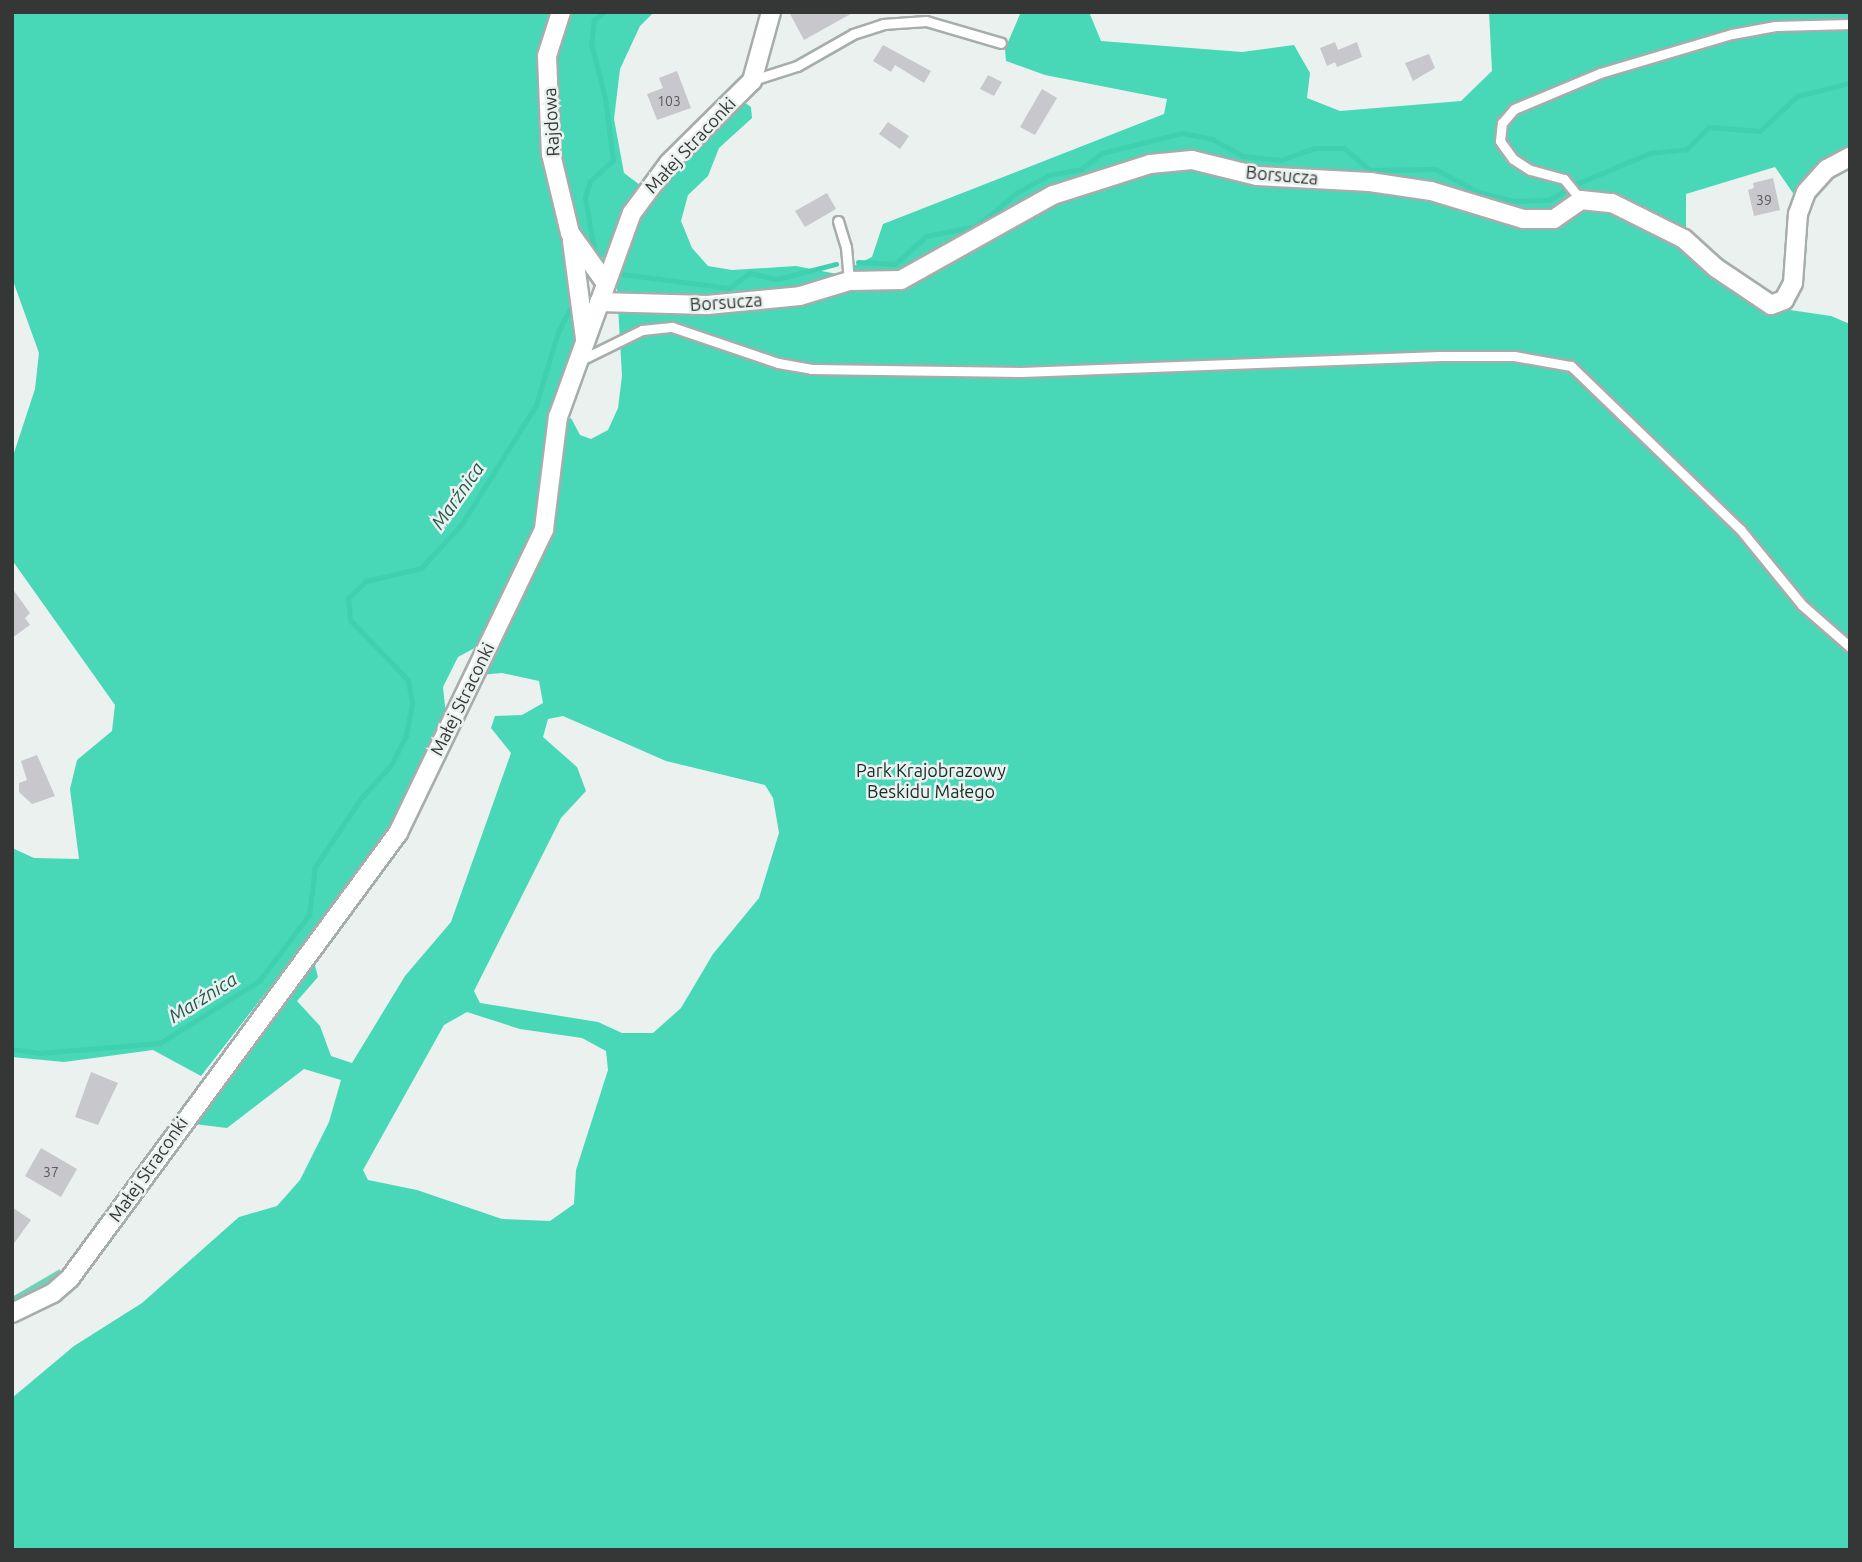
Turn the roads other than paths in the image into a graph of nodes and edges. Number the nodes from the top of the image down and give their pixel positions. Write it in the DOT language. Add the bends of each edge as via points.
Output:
graph roads {
  1 [pos="561,12"];
  2 [pos="771,12"];
  3 [pos="1850,24"];
  4 [pos="1001,43"];
  5 [pos="752,81"];
  6 [pos="1850,157"];
  7 [pos="1578,196"];
  8 [pos="838,221"];
  9 [pos="574,239"];
  10 [pos="601,279"];
  11 [pos="849,281"];
  12 [pos="599,302"];
  13 [pos="585,338"];
  14 [pos="576,362"];
  15 [pos="1850,647"];
  16 [pos="12,1313"];
  1 -- 9 [label="street, Rajdowa" via="547,56 550,142"];
  2 -- 5 [label="street, Małej Straconki"];
  3 -- 7 [label="lane" via="1775,26 1732,34 1600,73 1514,109 1502,123 1500,141 1513,159 1530,170 1564,179"];
  4 -- 5 [label="lane" via="926,21 883,24 853,34 797,66"];
  5 -- 10 [label="street, Małej Straconki" via="646,191"];
  6 -- 7 [label="street" via="1827,169 1806,192 1798,214 1793,283 1778,304 1759,300 1684,239 1612,203"];
  7 -- 11 [label="street, Borsucza" via="1554,219 1523,219 1431,191 1370,182 1257,176 1192,160 1150,164 1053,195 901,280"];
  8 -- 11 [label="lane"];
  9 -- 10 [label="street, Rajdowa"];
  9 -- 13 [label="street, Rajdowa"];
  10 -- 12 [label="street, Małej Straconki"];
  11 -- 12 [label="street, Borsucza" via="800,296 707,305"];
  12 -- 13 [label="street, Małej Straconki"];
  13 -- 14 [label="street, Małej Straconki"];
  14 -- 15 [label="lane" via="642,330 672,327 778,363 811,369 1021,372 1440,356 1514,356 1571,366 1730,519 1802,605"];
  14 -- 16 [label="street, Małej Straconki" via="558,417 544,529 398,833 70,1278 54,1293"];
}
